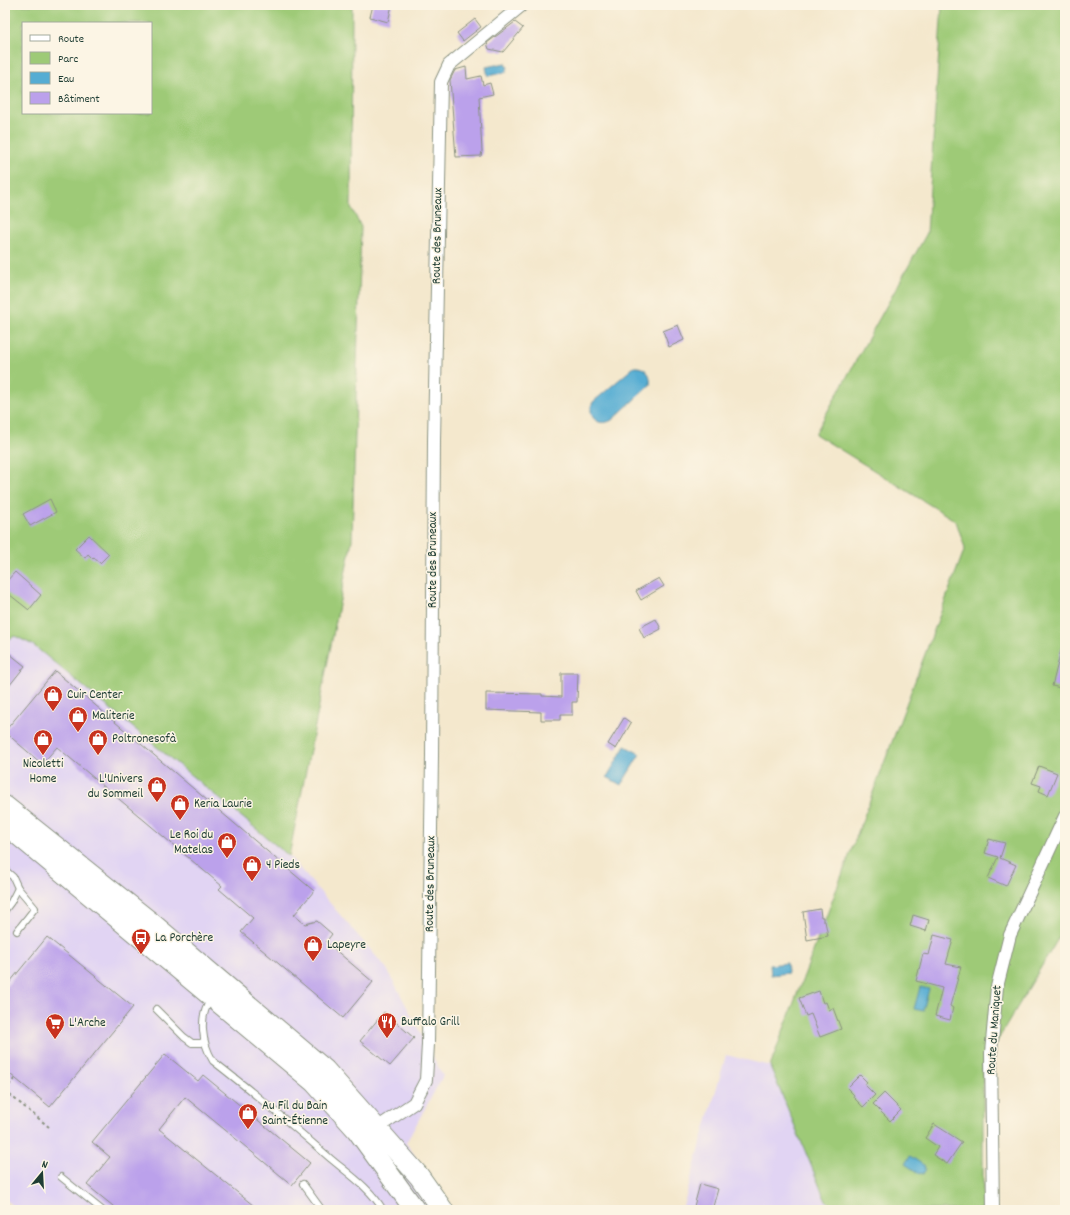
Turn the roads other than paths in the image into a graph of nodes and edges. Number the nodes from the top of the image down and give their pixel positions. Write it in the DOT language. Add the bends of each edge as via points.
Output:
graph roads {
  1 [pos="522,5"];
  2 [pos="5,806"];
  3 [pos="1065,816"];
  4 [pos="5,824"];
  5 [pos="5,870"];
  6 [pos="18,888"];
  7 [pos="5,910"];
  8 [pos="17,932"];
  9 [pos="213,997"];
  10 [pos="156,1009"];
  11 [pos="204,1041"];
  12 [pos="367,1129"];
  13 [pos="62,1177"];
  14 [pos="303,1184"];
  15 [pos="436,1207"];
  16 [pos="102,1210"];
  17 [pos="322,1210"];
  18 [pos="383,1210"];
  19 [pos="415,1210"];
  20 [pos="993,1210"];
  1 -- 12 [label="street, Route des Bruneaux" via="449,65 441,82 426,1080 414,1103"];
  2 -- 12 [label="main road" via="148,920 325,1070"];
  3 -- 20 [label="street, Route du Maniquet" via="1010,934 997,988 991,1053"];
  4 -- 9 [label="main road"];
  5 -- 6 [label="lane" via="13,877"];
  6 -- 7 [label="lane"];
  6 -- 8 [label="lane" via="35,908"];
  9 -- 11 [label="lane" via="204,1013"];
  9 -- 12 [label="main road"];
  10 -- 11 [label="lane" via="192,1043"];
  11 -- 18 [label="lane" via="213,1061 301,1132 373,1196"];
  12 -- 15 [label="main road" via="419,1176"];
  12 -- 19 [label="main road"];
  13 -- 16 [label="lane"];
  14 -- 17 [label="lane"];
}
